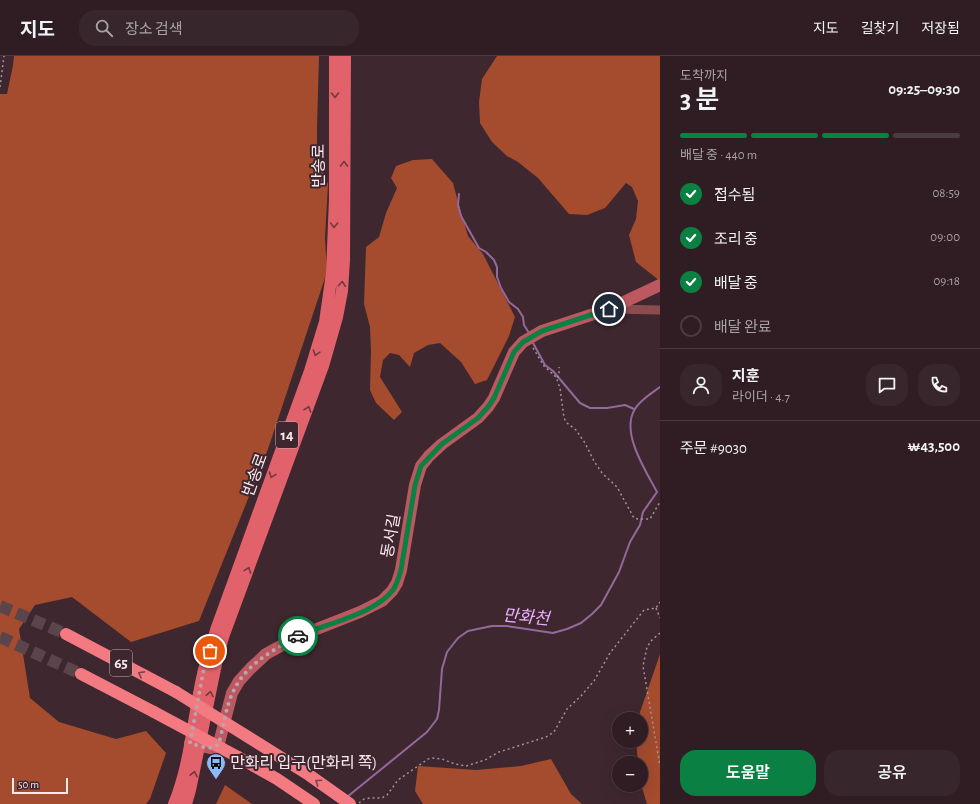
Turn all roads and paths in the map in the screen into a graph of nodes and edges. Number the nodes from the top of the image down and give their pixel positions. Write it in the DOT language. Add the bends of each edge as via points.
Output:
graph roads {
  1 [pos="4,56"];
  2 [pos="335,56"];
  3 [pos="345,56"];
  4 [pos="0,87"];
  5 [pos="660,284"];
  6 [pos="632,304"];
  7 [pos="660,310"];
  8 [pos="529,338"];
  9 [pos="559,367"];
  10 [pos="556,377"];
  11 [pos="660,502"];
  12 [pos="660,602"];
  13 [pos="656,608"];
  14 [pos="660,618"];
  15 [pos="660,633"];
  16 [pos="66,634"];
  17 [pos="81,674"];
  18 [pos="195,745"];
  19 [pos="660,766"];
  20 [pos="174,804"];
  21 [pos="186,804"];
  22 [pos="314,804"];
  23 [pos="350,804"];
  24 [pos="357,804"];
  1 -- 4 [label="path"];
  2 -- 18 [label="main road, 반송로 / 14, one-way" via="335,199 332,273 325,322 310,371 216,630 203,673"];
  18 -- 3 [label="main road, 반송로 / 14, one-way" via="223,637 306,416 337,317 344,260"];
  5 -- 6 [label="street, 동서길"];
  6 -- 7 [label="street, 동서길"];
  6 -- 8 [label="street, 동서길" via="542,331"];
  8 -- 10 [label="path" via="544,366"];
  8 -- 18 [label="street, 동서길" via="514,352 488,407 478,418 442,444 421,466 415,485 401,570 392,591 369,608 299,636 266,654 239,681 232,693 216,747"];
  9 -- 10 [label="path" via="559,376"];
  10 -- 11 [label="path" via="564,418 585,443 602,473 617,487 634,518 650,519"];
  12 -- 13 [label="path"];
  13 -- 14 [label="path"];
  13 -- 24 [label="path" via="644,610 610,653 594,681 567,709 554,732 466,766 442,759 428,759 398,780 387,795 382,798 364,799"];
  15 -- 19 [label="path" via="647,647 643,666"];
  23 -- 16 [label="highway, 65, one-way, bridge" via="309,775 176,692"];
  17 -- 22 [label="highway, 65, bridge" via="238,757"];
  18 -- 20 [label="main road, 반송로 / 14"];
  21 -- 18 [label="main road, 반송로 / 14, one-way"];
}
